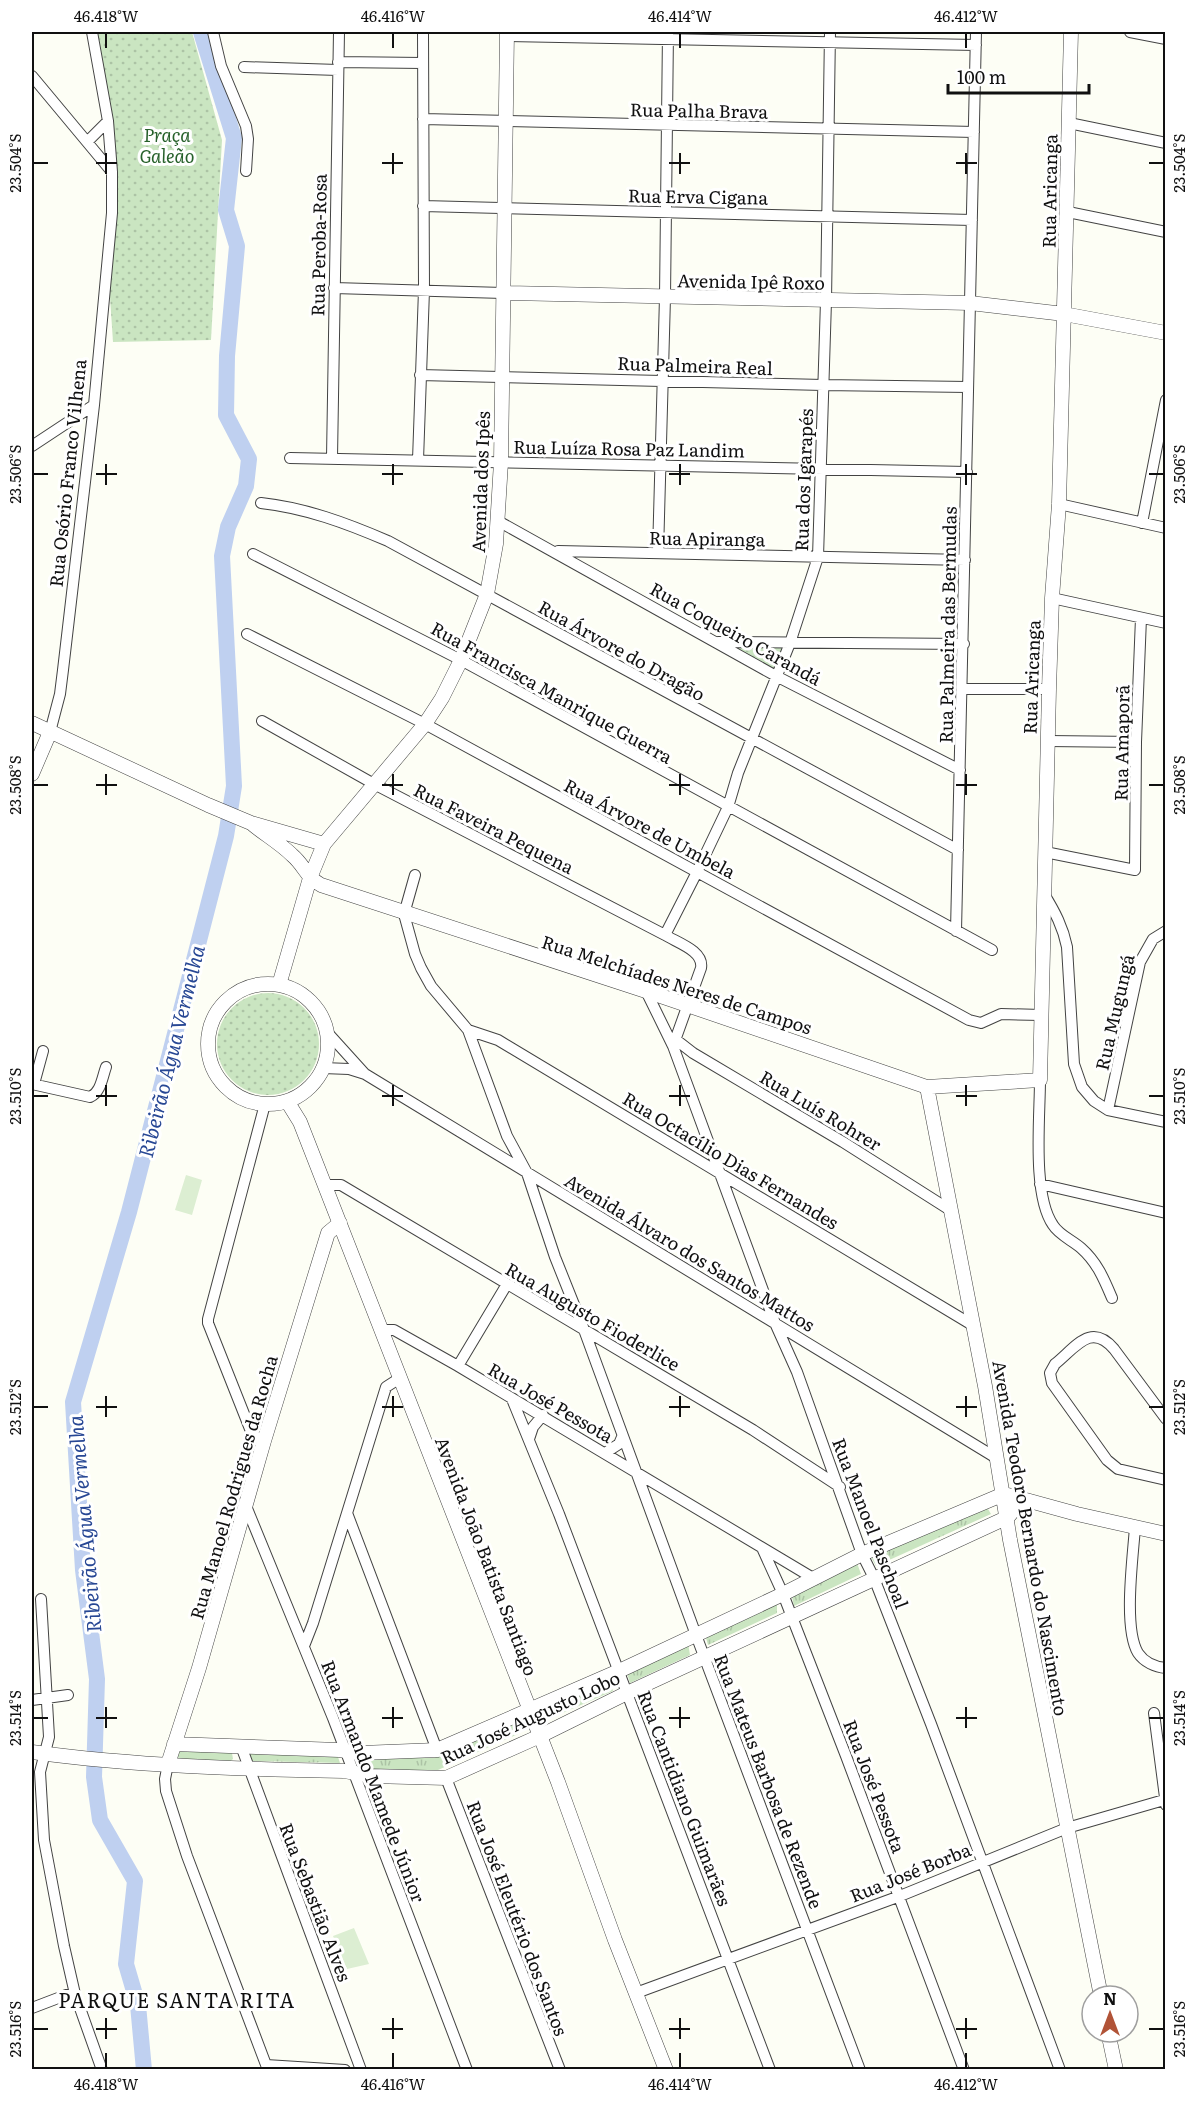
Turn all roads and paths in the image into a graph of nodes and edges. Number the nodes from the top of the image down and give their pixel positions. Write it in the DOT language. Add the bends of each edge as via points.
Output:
graph roads {
  1 [pos="92,32"];
  2 [pos="213,32"];
  3 [pos="339,32"];
  4 [pos="423,32"];
  5 [pos="976,32"];
  6 [pos="1071,32"];
  7 [pos="1130,32"];
  8 [pos="507,34"];
  9 [pos="668,35"];
  10 [pos="830,36"];
  11 [pos="1166,39"];
  12 [pos="976,45"];
  13 [pos="423,63"];
  14 [pos="338,66"];
  15 [pos="244,67"];
  16 [pos="32,76"];
  17 [pos="423,119"];
  18 [pos="108,121"];
  19 [pos="506,122"];
  20 [pos="1069,123"];
  21 [pos="668,125"];
  22 [pos="829,130"];
  23 [pos="974,132"];
  24 [pos="87,142"];
  25 [pos="1166,143"];
  26 [pos="246,171"];
  27 [pos="112,172"];
  28 [pos="423,206"];
  29 [pos="505,208"];
  30 [pos="665,211"];
  31 [pos="1068,212"];
  32 [pos="827,215"];
  33 [pos="972,220"];
  34 [pos="1166,232"];
  35 [pos="334,288"];
  36 [pos="424,290"];
  37 [pos="503,293"];
  38 [pos="665,297"];
  39 [pos="826,301"];
  40 [pos="970,303"];
  41 [pos="1064,314"];
  42 [pos="1166,333"];
  43 [pos="420,375"];
  44 [pos="501,376"];
  45 [pos="664,381"];
  46 [pos="823,385"];
  47 [pos="968,387"];
  48 [pos="1166,400"];
  49 [pos="94,405"];
  50 [pos="32,446"];
  51 [pos="290,458"];
  52 [pos="332,458"];
  53 [pos="418,460"];
  54 [pos="501,462"];
  55 [pos="660,465"];
  56 [pos="822,468"];
  57 [pos="967,472"];
  58 [pos="261,503"];
  59 [pos="1059,504"];
  60 [pos="498,521"];
  61 [pos="1142,523"];
  62 [pos="1166,528"];
  63 [pos="555,551"];
  64 [pos="658,553"];
  65 [pos="253,554"];
  66 [pos="818,557"];
  67 [pos="965,560"];
  68 [pos="487,594"];
  69 [pos="1052,598"];
  70 [pos="1141,618"];
  71 [pos="1166,623"];
  72 [pos="247,634"];
  73 [pos="715,642"];
  74 [pos="790,644"];
  75 [pos="964,644"];
  76 [pos="461,660"];
  77 [pos="776,676"];
  78 [pos="962,689"];
  79 [pos="1049,689"];
  80 [pos="262,721"];
  81 [pos="32,723"];
  82 [pos="425,724"];
  83 [pos="50,732"];
  84 [pos="751,739"];
  85 [pos="1048,741"];
  86 [pos="1136,742"];
  87 [pos="960,770"];
  88 [pos="32,774"];
  89 [pos="374,784"];
  90 [pos="728,807"];
  91 [pos="249,822"];
  92 [pos="265,835"];
  93 [pos="324,844"];
  94 [pos="958,850"];
  95 [pos="1045,852"];
  96 [pos="316,858"];
  97 [pos="697,872"];
  98 [pos="415,875"];
  99 [pos="310,878"];
  100 [pos="1043,894"];
  101 [pos="404,914"];
  102 [pos="956,931"];
  103 [pos="1166,931"];
  104 [pos="665,935"];
  105 [pos="992,950"];
  106 [pos="279,985"];
  107 [pos="646,991"];
  108 [pos="688,1007"];
  109 [pos="1041,1015"];
  110 [pos="468,1030"];
  111 [pos="327,1032"];
  112 [pos="674,1043"];
  113 [pos="43,1051"];
  114 [pos="106,1067"];
  115 [pos="323,1068"];
  116 [pos="365,1074"];
  117 [pos="1040,1080"];
  118 [pos="33,1084"];
  119 [pos="927,1087"];
  120 [pos="305,1091"];
  121 [pos="287,1101"];
  122 [pos="265,1104"];
  123 [pos="1108,1110"];
  124 [pos="300,1122"];
  125 [pos="1166,1122"];
  126 [pos="527,1173"];
  127 [pos="721,1173"];
  128 [pos="1040,1184"];
  129 [pos="325,1185"];
  130 [pos="950,1210"];
  131 [pos="1166,1213"];
  132 [pos="340,1223"];
  133 [pos="507,1284"];
  134 [pos="1112,1298"];
  135 [pos="775,1323"];
  136 [pos="974,1326"];
  137 [pos="583,1327"];
  138 [pos="381,1330"];
  139 [pos="458,1366"];
  140 [pos="400,1378"];
  141 [pos="512,1399"];
  142 [pos="543,1415"];
  143 [pos="1166,1419"];
  144 [pos="622,1437"];
  145 [pos="530,1438"];
  146 [pos="264,1441"];
  147 [pos="605,1453"];
  148 [pos="998,1459"];
  149 [pos="636,1471"];
  150 [pos="1166,1480"];
  151 [pos="840,1487"];
  152 [pos="670,1492"];
  153 [pos="1004,1494"];
  154 [pos="1022,1500"];
  155 [pos="648,1504"];
  156 [pos="246,1506"];
  157 [pos="347,1513"];
  158 [pos="1008,1517"];
  159 [pos="1135,1527"];
  160 [pos="1166,1534"];
  161 [pos="763,1550"];
  162 [pos="862,1554"];
  163 [pos="813,1578"];
  164 [pos="874,1578"];
  165 [pos="783,1594"];
  166 [pos="41,1599"];
  167 [pos="791,1616"];
  168 [pos="696,1635"];
  169 [pos="304,1646"];
  170 [pos="704,1657"];
  171 [pos="1166,1668"];
  172 [pos="619,1671"];
  173 [pos="627,1693"];
  174 [pos="68,1695"];
  175 [pos="47,1697"];
  176 [pos="32,1700"];
  177 [pos="529,1710"];
  178 [pos="1154,1713"];
  179 [pos="540,1736"];
  180 [pos="174,1744"];
  181 [pos="241,1746"];
  182 [pos="1162,1746"];
  183 [pos="437,1750"];
  184 [pos="346,1751"];
  185 [pos="38,1753"];
  186 [pos="168,1764"];
  187 [pos="250,1769"];
  188 [pos="355,1774"];
  189 [pos="446,1778"];
  190 [pos="1164,1780"];
  191 [pos="1165,1803"];
  192 [pos="1067,1828"];
  193 [pos="983,1861"];
  194 [pos="900,1896"];
  195 [pos="808,1930"];
  196 [pos="728,1960"];
  197 [pos="1099,1984"];
  198 [pos="636,1993"];
  199 [pos="75,1994"];
  200 [pos="32,2008"];
  201 [pos="1111,2044"];
  202 [pos="267,2067"];
  203 [pos="102,2070"];
  204 [pos="345,2070"];
  205 [pos="361,2070"];
  206 [pos="467,2070"];
  207 [pos="560,2070"];
  208 [pos="666,2070"];
  209 [pos="770,2070"];
  210 [pos="860,2070"];
  211 [pos="964,2070"];
  212 [pos="1060,2070"];
  213 [pos="1116,2070"];
  1 -- 18 [label="street, Rua Osório Franco Vilhena"];
  2 -- 26 [label="street" via="221,66 246,126"];
  3 -- 14 [label="street, Rua Peroba-Rosa"];
  4 -- 13 [label="street"];
  5 -- 12 [label="street, Rua Palmeira das Bermudas"];
  6 -- 20 [label="street, Rua Aricanga"];
  7 -- 11 [label="street"];
  8 -- 9 [label="street"];
  8 -- 19 [label="street, Avenida dos Ipês"];
  9 -- 10 [label="street"];
  9 -- 21 [label="street"];
  10 -- 12 [label="street"];
  10 -- 22 [label="street, Rua dos Igarapés"];
  12 -- 23 [label="street, Rua Palmeira das Bermudas"];
  13 -- 14 [label="street"];
  13 -- 17 [label="street"];
  14 -- 15 [label="street"];
  14 -- 35 [label="street, Rua Peroba-Rosa"];
  16 -- 24 [label="street"];
  17 -- 19 [label="street, Rua Palha Brava"];
  17 -- 28 [label="street"];
  18 -- 24 [label="street"];
  18 -- 27 [label="street, Rua Osório Franco Vilhena"];
  19 -- 21 [label="street, Rua Palha Brava"];
  19 -- 29 [label="street, Avenida dos Ipês"];
  20 -- 25 [label="street"];
  20 -- 31 [label="street, Rua Aricanga"];
  21 -- 22 [label="street, Rua Palha Brava"];
  21 -- 30 [label="street"];
  22 -- 23 [label="street, Rua Palha Brava"];
  22 -- 32 [label="street, Rua dos Igarapés"];
  23 -- 33 [label="street, Rua Palmeira das Bermudas"];
  24 -- 27 [label="street"];
  27 -- 49 [label="street, Rua Osório Franco Vilhena" via="112,213"];
  28 -- 29 [label="street, Rua Erva Cigana"];
  28 -- 36 [label="street"];
  29 -- 30 [label="street, Rua Erva Cigana"];
  29 -- 37 [label="street, Avenida dos Ipês"];
  30 -- 32 [label="street, Rua Erva Cigana"];
  30 -- 38 [label="street"];
  31 -- 34 [label="street"];
  31 -- 41 [label="street, Rua Aricanga"];
  32 -- 33 [label="street, Rua Erva Cigana"];
  32 -- 39 [label="street, Rua dos Igarapés"];
  33 -- 40 [label="street, Rua Palmeira das Bermudas"];
  35 -- 36 [label="street, Avenida Ipê Roxo"];
  35 -- 52 [label="street, Rua Peroba-Rosa"];
  36 -- 37 [label="street, Avenida Ipê Roxo"];
  36 -- 43 [label="street"];
  37 -- 38 [label="street, Avenida Ipê Roxo"];
  37 -- 44 [label="street, Avenida dos Ipês"];
  38 -- 39 [label="street, Avenida Ipê Roxo"];
  38 -- 45 [label="street"];
  39 -- 40 [label="street, Avenida Ipê Roxo"];
  39 -- 46 [label="street, Rua dos Igarapés"];
  40 -- 41 [label="street, Avenida Ipê Roxo"];
  40 -- 47 [label="street, Rua Palmeira das Bermudas"];
  41 -- 42 [label="street, Avenida Ipê Roxo"];
  41 -- 59 [label="street, Rua Aricanga"];
  43 -- 44 [label="street, Rua Palmeira Real"];
  43 -- 53 [label="street"];
  44 -- 45 [label="street, Rua Palmeira Real"];
  44 -- 54 [label="street, Avenida dos Ipês"];
  45 -- 46 [label="street, Rua Palmeira Real"];
  45 -- 55 [label="street"];
  46 -- 47 [label="street, Rua Palmeira Real"];
  46 -- 56 [label="street, Rua dos Igarapés"];
  47 -- 57 [label="street, Rua Palmeira das Bermudas"];
  48 -- 61 [label="street"];
  49 -- 50 [label="street"];
  49 -- 83 [label="street, Rua Osório Franco Vilhena" via="61,682"];
  51 -- 52 [label="street, Rua Luíza Rosa Paz Landim"];
  52 -- 53 [label="street, Rua Luíza Rosa Paz Landim"];
  53 -- 54 [label="street, Rua Luíza Rosa Paz Landim"];
  54 -- 55 [label="street, Rua Luíza Rosa Paz Landim"];
  54 -- 60 [label="street, Avenida dos Ipês"];
  55 -- 56 [label="street, Rua Luíza Rosa Paz Landim"];
  55 -- 64 [label="street"];
  56 -- 57 [label="street, Rua Luíza Rosa Paz Landim"];
  56 -- 66 [label="street, Rua dos Igarapés"];
  57 -- 67 [label="street, Rua Palmeira das Bermudas"];
  58 -- 68 [label="street, Rua Árvore do Dragão" via="315,512 352,525"];
  59 -- 61 [label="street"];
  59 -- 69 [label="street, Rua Aricanga"];
  60 -- 63 [label="street, Rua Coqueiro Carandá"];
  60 -- 68 [label="street, Avenida dos Ipês"];
  61 -- 62 [label="street"];
  63 -- 64 [label="street, Rua Apiranga"];
  63 -- 73 [label="street, Rua Coqueiro Carandá"];
  64 -- 66 [label="street, Rua Apiranga"];
  65 -- 76 [label="street, Rua Francisca Manrique Guerra"];
  66 -- 67 [label="street, Rua Apiranga"];
  66 -- 74 [label="street, Rua dos Igarapés"];
  67 -- 75 [label="street, Rua Palmeira das Bermudas"];
  68 -- 76 [label="street, Avenida dos Ipês"];
  68 -- 84 [label="street, Rua Árvore do Dragão"];
  69 -- 70 [label="street"];
  69 -- 79 [label="street, Rua Aricanga"];
  70 -- 71 [label="street"];
  70 -- 86 [label="street, Rua Amaporã"];
  72 -- 82 [label="street, Rua Árvore de Umbela"];
  73 -- 74 [label="street"];
  73 -- 77 [label="street, Rua Coqueiro Carandá"];
  74 -- 75 [label="street"];
  74 -- 77 [label="street, Rua dos Igarapés"];
  75 -- 78 [label="street, Rua Palmeira das Bermudas"];
  76 -- 82 [label="street, Avenida dos Ipês"];
  76 -- 90 [label="street, Rua Francisca Manrique Guerra"];
  77 -- 84 [label="street, Rua dos Igarapés"];
  77 -- 87 [label="street, Rua Coqueiro Carandá"];
  78 -- 79 [label="street"];
  78 -- 87 [label="street, Rua Palmeira das Bermudas"];
  79 -- 85 [label="street, Rua Aricanga"];
  80 -- 89 [label="street, Rua Faveira Pequena"];
  81 -- 83 [label="street"];
  82 -- 89 [label="street, Avenida dos Ipês"];
  82 -- 97 [label="street, Rua Árvore de Umbela"];
  83 -- 88 [label="street, Rua Osório Franco Vilhena"];
  83 -- 91 [label="street"];
  84 -- 90 [label="street, Rua dos Igarapés"];
  84 -- 94 [label="street, Rua Árvore do Dragão"];
  85 -- 86 [label="street"];
  85 -- 95 [label="street, Rua Aricanga"];
  86 -- 95 [label="street, Rua Amaporã" via="1135,870"];
  87 -- 94 [label="street, Rua Palmeira das Bermudas"];
  89 -- 93 [label="street, Avenida dos Ipês"];
  89 -- 104 [label="street, Rua Faveira Pequena"];
  90 -- 97 [label="street, Rua dos Igarapés"];
  90 -- 102 [label="street, Rua Francisca Manrique Guerra"];
  91 -- 92 [label="street"];
  91 -- 93 [label="street"];
  92 -- 96 [label="street"];
  92 -- 99 [label="street" via="297,859"];
  93 -- 96 [label="street, Avenida dos Ipês"];
  94 -- 102 [label="street, Rua Palmeira das Bermudas"];
  95 -- 100 [label="street, Rua Aricanga"];
  96 -- 99 [label="street, Avenida dos Ipês"];
  97 -- 104 [label="street, Rua dos Igarapés"];
  97 -- 109 [label="street, Rua Árvore de Umbela" via="976,1023 1001,1014"];
  98 -- 101 [label="street"];
  99 -- 101 [label="street, Rua Melchíades Neres de Campos"];
  99 -- 106 [label="street, Avenida dos Ipês"];
  100 -- 109 [label="street, Rua Aricanga"];
  100 -- 123 [label="street" via="1059,918 1067,947 1077,1075 1087,1095"];
  101 -- 107 [label="street, Rua Melchíades Neres de Campos"];
  101 -- 110 [label="street, Rua Mateus Barbosa de Rezende" via="421,968"];
  102 -- 105 [label="street, Rua Francisca Manrique Guerra"];
  103 -- 123 [label="street, Rua Mugungá" via="1153,939 1140,962"];
  104 -- 108 [label="street, Rua Faveira Pequena" via="702,960"];
  106 -- 111 [label="street" via="299,993 315,1007"];
  106 -- 122 [label="street" via="255,986 232,995 220,1007 207,1037 212,1069 221,1083 241,1098"];
  107 -- 108 [label="street, Rua Melchíades Neres de Campos"];
  107 -- 112 [label="street, Rua Manoel Paschoal"];
  108 -- 112 [label="street"];
  108 -- 119 [label="street, Rua Melchíades Neres de Campos"];
  109 -- 117 [label="street, Rua Aricanga"];
  110 -- 126 [label="street, Rua Mateus Barbosa de Rezende" via="507,1136"];
  110 -- 127 [label="street, Rua Octacílio Dias Fernandes" via="498,1040"];
  111 -- 115 [label="street"];
  111 -- 116 [label="street, Avenida Álvaro dos Santos Mattos"];
  112 -- 127 [label="street, Rua Manoel Paschoal"];
  112 -- 130 [label="street, Rua Luís Rohrer"];
  113 -- 118 [label="street"];
  114 -- 118 [label="street" via="99,1090 90,1097"];
  115 -- 116 [label="street, Avenida Álvaro dos Santos Mattos"];
  115 -- 120 [label="street"];
  116 -- 126 [label="street, Avenida Álvaro dos Santos Mattos"];
  117 -- 119 [label="street, Rua Melchíades Neres de Campos"];
  117 -- 128 [label="street, Rua Aricanga"];
  119 -- 130 [label="street, Avenida Teodoro Bernardo do Nascimento"];
  120 -- 121 [label="street"];
  120 -- 124 [label="street"];
  121 -- 122 [label="street"];
  121 -- 124 [label="street, Avenida João Batista Santiago"];
  122 -- 146 [label="street" via="208,1312 208,1323 252,1434"];
  123 -- 125 [label="street"];
  124 -- 129 [label="street, Avenida João Batista Santiago"];
  126 -- 135 [label="street, Avenida Álvaro dos Santos Mattos"];
  126 -- 137 [label="street, Rua Mateus Barbosa de Rezende"];
  127 -- 135 [label="street, Rua Manoel Paschoal"];
  127 -- 136 [label="street, Rua Octacílio Dias Fernandes"];
  128 -- 131 [label="street"];
  128 -- 134 [label="street, Rua Aricanga" via="1053,1225 1095,1263"];
  129 -- 132 [label="street, Avenida João Batista Santiago"];
  129 -- 133 [label="street, Rua Augusto Fioderlice" via="341,1185"];
  130 -- 136 [label="street, Avenida Teodoro Bernardo do Nascimento"];
  132 -- 138 [label="street, Avenida João Batista Santiago"];
  132 -- 146 [label="street, Rua Manoel Rodrigues da Rocha" via="328,1233"];
  133 -- 137 [label="street, Rua Augusto Fioderlice"];
  133 -- 139 [label="street"];
  135 -- 148 [label="street, Avenida Álvaro dos Santos Mattos"];
  135 -- 151 [label="street, Rua Manoel Paschoal"];
  136 -- 148 [label="street, Avenida Teodoro Bernardo do Nascimento"];
  137 -- 144 [label="street, Rua Mateus Barbosa de Rezende"];
  137 -- 151 [label="street, Rua Augusto Fioderlice"];
  138 -- 139 [label="street, Rua José Pessota" via="394,1330"];
  138 -- 140 [label="street, Avenida João Batista Santiago"];
  139 -- 141 [label="street, Rua José Pessota"];
  140 -- 157 [label="street" via="386,1387"];
  140 -- 177 [label="street, Avenida João Batista Santiago"];
  141 -- 142 [label="street, Rua José Pessota"];
  141 -- 145 [label="street, Rua Cantidiano Guimarães"];
  142 -- 145 [label="street"];
  142 -- 147 [label="street, Rua José Pessota"];
  143 -- 150 [label="street" via="1100,1336 1089,1337 1052,1369 1052,1383 1107,1460 1118,1468"];
  144 -- 147 [label="street" via="619,1444"];
  144 -- 149 [label="street, Rua Mateus Barbosa de Rezende"];
  145 -- 172 [label="street, Rua Cantidiano Guimarães"];
  146 -- 156 [label="street, Rua Manoel Rodrigues da Rocha"];
  147 -- 149 [label="street, Rua José Pessota"];
  148 -- 153 [label="street, Avenida Teodoro Bernardo do Nascimento"];
  149 -- 152 [label="street, Rua José Pessota"];
  149 -- 155 [label="street, Rua Mateus Barbosa de Rezende"];
  151 -- 162 [label="street, Rua Manoel Paschoal"];
  152 -- 155 [label="street" via="655,1496"];
  152 -- 161 [label="street, Rua José Pessota"];
  153 -- 154 [label="street"];
  153 -- 158 [label="street, Avenida Teodoro Bernardo do Nascimento"];
  153 -- 162 [label="street, Rua José Augusto Lobo"];
  154 -- 158 [label="street"];
  154 -- 159 [label="street"];
  155 -- 168 [label="street, Rua Mateus Barbosa de Rezende"];
  156 -- 169 [label="street, Rua Armando Mamede Júnior"];
  156 -- 180 [label="street, Rua Manoel Rodrigues da Rocha"];
  157 -- 169 [label="street"];
  157 -- 183 [label="street"];
  158 -- 164 [label="street, Rua José Augusto Lobo"];
  158 -- 192 [label="street, Avenida Teodoro Bernardo do Nascimento"];
  159 -- 160 [label="street"];
  159 -- 171 [label="street" via="1130,1609 1133,1642 1146,1661"];
  161 -- 163 [label="street, Rua José Pessota"];
  161 -- 165 [label="street, Rua José Pessota"];
  162 -- 163 [label="street, Rua José Augusto Lobo"];
  162 -- 164 [label="street, Rua Manoel Paschoal"];
  163 -- 165 [label="street, Rua José Augusto Lobo"];
  164 -- 167 [label="street, Rua José Augusto Lobo"];
  164 -- 193 [label="street, Rua Manoel Paschoal"];
  165 -- 167 [label="street, Rua José Pessota"];
  165 -- 168 [label="street, Rua José Augusto Lobo"];
  166 -- 175 [label="street"];
  167 -- 170 [label="street, Rua José Augusto Lobo"];
  167 -- 194 [label="street, Rua José Pessota"];
  168 -- 170 [label="street, Rua Mateus Barbosa de Rezende"];
  168 -- 172 [label="street, Rua José Augusto Lobo"];
  169 -- 184 [label="street, Rua Armando Mamede Júnior"];
  170 -- 173 [label="street, Rua José Augusto Lobo"];
  170 -- 195 [label="street, Rua Mateus Barbosa de Rezende"];
  172 -- 173 [label="street, Rua Cantidiano Guimarães"];
  172 -- 177 [label="street, Rua José Augusto Lobo"];
  173 -- 179 [label="street, Rua José Augusto Lobo"];
  173 -- 196 [label="street, Rua Cantidiano Guimarães"];
  174 -- 175 [label="street"];
  175 -- 176 [label="street"];
  175 -- 185 [label="street" via="49,1737"];
  177 -- 179 [label="street, Avenida João Batista Santiago"];
  177 -- 183 [label="street, Rua José Augusto Lobo"];
  178 -- 182 [label="street"];
  179 -- 189 [label="street, Rua José Augusto Lobo"];
  179 -- 198 [label="street, Avenida João Batista Santiago"];
  180 -- 181 [label="street, Rua José Augusto Lobo"];
  180 -- 186 [label="street, Rua Manoel Rodrigues da Rocha"];
  181 -- 184 [label="street, Rua José Augusto Lobo"];
  181 -- 187 [label="street, Rua Sebastião Alves"];
  182 -- 190 [label="street"];
  183 -- 184 [label="street, Rua José Augusto Lobo"];
  184 -- 188 [label="street, Rua Armando Mamede Júnior"];
  185 -- 186 [label="street, Rua José Augusto Lobo"];
  185 -- 199 [label="street" via="44,1840"];
  186 -- 187 [label="street, Rua José Augusto Lobo"];
  186 -- 202 [label="street" via="166,1791 187,1857"];
  187 -- 188 [label="street, Rua José Augusto Lobo"];
  187 -- 205 [label="street, Rua Sebastião Alves"];
  188 -- 189 [label="street, Rua José Augusto Lobo"];
  188 -- 206 [label="street, Rua Armando Mamede Júnior"];
  189 -- 207 [label="street, Rua José Eleutério dos Santos"];
  190 -- 191 [label="street"];
  191 -- 192 [label="street, Rua José Borba"];
  192 -- 193 [label="street, Rua José Borba"];
  192 -- 197 [label="street, Avenida Teodoro Bernardo do Nascimento"];
  193 -- 194 [label="street, Rua José Borba"];
  193 -- 212 [label="street, Rua Manoel Paschoal"];
  194 -- 195 [label="street, Rua José Borba"];
  194 -- 211 [label="street, Rua José Pessota"];
  195 -- 196 [label="street, Rua José Borba"];
  195 -- 210 [label="street, Rua Mateus Barbosa de Rezende"];
  196 -- 198 [label="street, Rua José Borba"];
  196 -- 209 [label="street, Rua Cantidiano Guimarães"];
  198 -- 208 [label="street, Avenida João Batista Santiago"];
  199 -- 200 [label="street"];
  199 -- 203 [label="street"];
  201 -- 213 [label="street"];
  202 -- 204 [label="street"];
}
